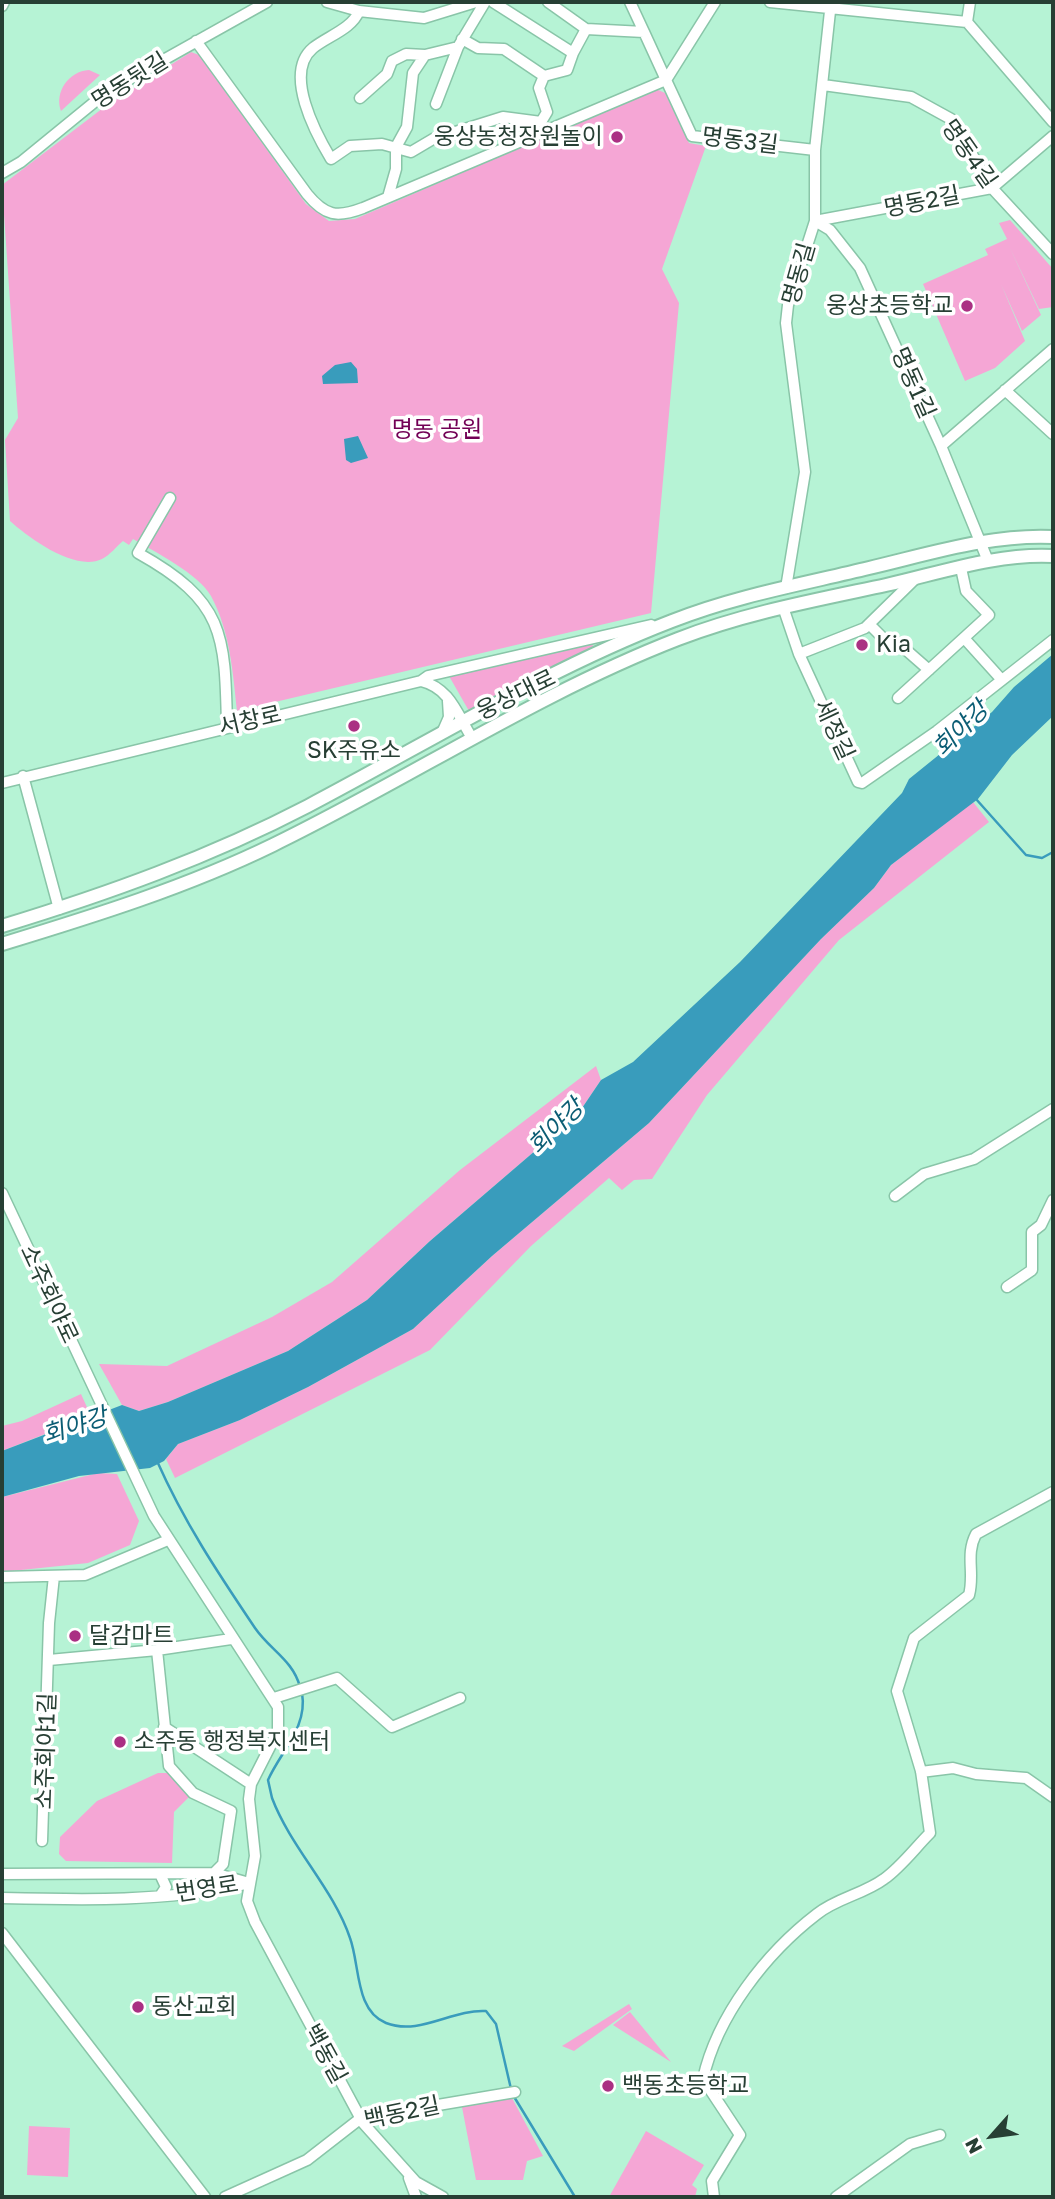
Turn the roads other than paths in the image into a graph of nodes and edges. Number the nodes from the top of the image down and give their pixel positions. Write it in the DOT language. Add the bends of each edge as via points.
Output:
graph roads {
  1 [pos="4,2"];
  2 [pos="267,2"];
  3 [pos="327,2"];
  4 [pos="476,2"];
  5 [pos="485,2"];
  6 [pos="493,2"];
  7 [pos="548,2"];
  8 [pos="630,2"];
  9 [pos="715,2"];
  10 [pos="769,2"];
  11 [pos="970,2"];
  12 [pos="451,5"];
  13 [pos="830,5"];
  14 [pos="2,6"];
  15 [pos="359,11"];
  16 [pos="967,22"];
  17 [pos="586,29"];
  18 [pos="645,32"];
  19 [pos="197,41"];
  20 [pos="460,43"];
  21 [pos="573,53"];
  22 [pos="425,55"];
  23 [pos="544,76"];
  24 [pos="666,80"];
  25 [pos="822,85"];
  26 [pos="360,98"];
  27 [pos="436,104"];
  28 [pos="1053,122"];
  29 [pos="543,126"];
  30 [pos="1053,136"];
  31 [pos="396,147"];
  32 [pos="815,150"];
  33 [pos="2,173"];
  34 [pos="992,188"];
  35 [pos="388,197"];
  36 [pos="815,221"];
  37 [pos="1053,254"];
  38 [pos="1053,349"];
  39 [pos="1005,390"];
  40 [pos="1053,434"];
  41 [pos="941,446"];
  42 [pos="170,498"];
  43 [pos="1053,537"];
  44 [pos="981,544"];
  45 [pos="1053,556"];
  46 [pos="988,561"];
  47 [pos="961,568"];
  48 [pos="916,578"];
  49 [pos="786,588"];
  50 [pos="783,607"];
  51 [pos="672,621"];
  52 [pos="869,624"];
  53 [pos="964,638"];
  54 [pos="1053,640"];
  55 [pos="799,654"];
  56 [pos="929,670"];
  57 [pos="1001,679"];
  58 [pos="421,681"];
  59 [pos="446,694"];
  60 [pos="898,698"];
  61 [pos="462,722"];
  62 [pos="227,726"];
  63 [pos="442,733"];
  64 [pos="472,738"];
  65 [pos="23,776"];
  66 [pos="2,783"];
  67 [pos="59,909"];
  68 [pos="2,926"];
  69 [pos="2,944"];
  70 [pos="1053,1109"];
  71 [pos="2,1193"];
  72 [pos="895,1196"];
  73 [pos="1053,1200"];
  74 [pos="1007,1287"];
  75 [pos="1053,1492"];
  76 [pos="168,1539"];
  77 [pos="54,1576"];
  78 [pos="2,1577"];
  79 [pos="231,1639"];
  80 [pos="157,1650"];
  81 [pos="49,1660"];
  82 [pos="274,1698"];
  83 [pos="460,1698"];
  84 [pos="164,1727"];
  85 [pos="921,1772"];
  86 [pos="251,1784"];
  87 [pos="1053,1797"];
  88 [pos="42,1841"];
  89 [pos="214,1873"];
  90 [pos="2,1874"];
  91 [pos="160,1874"];
  92 [pos="249,1883"];
  93 [pos="160,1896"];
  94 [pos="2,1898"];
  95 [pos="2,1933"];
  96 [pos="515,2092"];
  97 [pos="360,2118"];
  98 [pos="940,2135"];
  99 [pos="406,2171"];
  100 [pos="205,2197"];
  101 [pos="225,2197"];
  102 [pos="416,2197"];
  103 [pos="443,2197"];
  104 [pos="714,2197"];
  105 [pos="836,2197"];
  1 -- 14 [label="street"];
  2 -- 19 [label="street, 명동뒷길"];
  3 -- 15 [label="street"];
  4 -- 12 [label="street"];
  5 -- 20 [label="street"];
  6 -- 21 [label="street"];
  7 -- 17 [label="street"];
  8 -- 18 [label="street"];
  9 -- 24 [label="street"];
  10 -- 13 [label="street"];
  11 -- 16 [label="street"];
  12 -- 15 [label="street" via="424,18"];
  13 -- 16 [label="street"];
  13 -- 25 [label="street, 명동길"];
  15 -- 31 [label="street" via="356,19 305,59 305,109 331,159 350,146"];
  16 -- 28 [label="street"];
  17 -- 18 [label="street"];
  17 -- 21 [label="street"];
  18 -- 24 [label="street"];
  19 -- 33 [label="street, 명동뒷길" via="108,91"];
  19 -- 35 [label="street" via="324,213 348,214"];
  20 -- 22 [label="street"];
  20 -- 23 [label="street" via="504,49"];
  20 -- 27 [label="street"];
  21 -- 23 [label="street" via="567,70"];
  22 -- 26 [label="street" via="406,54 392,61 387,74"];
  22 -- 31 [label="street" via="413,73 407,127"];
  23 -- 29 [label="street" via="539,88 547,112"];
  24 -- 29 [label="street"];
  24 -- 32 [label="street, 명동3길" via="692,136"];
  25 -- 32 [label="street, 명동길"];
  25 -- 34 [label="street, 명동4길" via="911,97 951,119"];
  29 -- 31 [label="street" via="503,117 433,139 411,152"];
  29 -- 35 [label="street"];
  30 -- 34 [label="street, 명동2길"];
  31 -- 35 [label="street"];
  32 -- 36 [label="street, 명동길"];
  34 -- 36 [label="street, 명동2길"];
  34 -- 37 [label="street, 명동4길"];
  36 -- 41 [label="street, 명동1길" via="830,230 860,268"];
  36 -- 49 [label="street, 명동길" via="786,323 805,472"];
  38 -- 39 [label="street"];
  39 -- 40 [label="street"];
  39 -- 41 [label="street"];
  41 -- 44 [label="street, 명동1길"];
  42 -- 62 [label="street" via="138,553 180,578 212,616 226,657"];
  43 -- 44 [label="main road, 웅상대로"];
  44 -- 46 [label="street, 명동1길"];
  44 -- 49 [label="main road, 웅상대로"];
  45 -- 46 [label="main road, 웅상대로"];
  46 -- 47 [label="main road, 웅상대로"];
  47 -- 48 [label="main road, 웅상대로"];
  47 -- 53 [label="street" via="966,591 989,615"];
  48 -- 50 [label="main road, 웅상대로"];
  48 -- 52 [label="street"];
  49 -- 51 [label="main road, 웅상대로"];
  50 -- 55 [label="street, 세정길"];
  50 -- 64 [label="main road, 웅상대로" via="678,639"];
  51 -- 58 [label="street, 서창로"];
  51 -- 61 [label="main road, 웅상대로"];
  52 -- 55 [label="street"];
  52 -- 56 [label="street"];
  53 -- 56 [label="street"];
  53 -- 57 [label="street"];
  54 -- 57 [label="street, 세정길"];
  55 -- 57 [label="street, 세정길" via="862,783"];
  56 -- 60 [label="street"];
  58 -- 59 [label="street" via="437,685"];
  58 -- 62 [label="street, 서창로"];
  59 -- 61 [label="street"];
  59 -- 63 [label="street" via="449,717"];
  61 -- 63 [label="main road, 웅상대로"];
  61 -- 64 [label="street"];
  62 -- 65 [label="street, 서창로"];
  63 -- 67 [label="main road, 웅상대로" via="264,828 138,883"];
  64 -- 69 [label="main road, 웅상대로" via="273,845 141,900"];
  65 -- 66 [label="street, 서창로"];
  65 -- 67 [label="street"];
  67 -- 68 [label="main road, 웅상대로"];
  70 -- 72 [label="street" via="974,1159 923,1174"];
  71 -- 76 [label="street, 소주회야로"];
  73 -- 74 [label="street" via="1041,1225 1032,1232 1032,1270"];
  75 -- 85 [label="street" via="976,1534 969,1556 969,1595 914,1638 897,1691"];
  76 -- 77 [label="street" via="93,1573"];
  76 -- 79 [label="street"];
  77 -- 78 [label="street"];
  77 -- 81 [label="street, 소주회야1길"];
  79 -- 80 [label="street, 소주회야1길"];
  79 -- 82 [label="street"];
  80 -- 81 [label="street, 소주회야1길"];
  80 -- 84 [label="street"];
  81 -- 88 [label="street, 소주회야1길"];
  82 -- 83 [label="street" via="337,1678 392,1727"];
  82 -- 86 [label="street" via="279,1726"];
  84 -- 86 [label="street"];
  84 -- 89 [label="street" via="169,1766 193,1793 231,1811 223,1864"];
  85 -- 87 [label="street" via="953,1768 1026,1778"];
  85 -- 104 [label="street" via="930,1833 883,1880 816,1914 747,1983 708,2058 703,2080 740,2135 712,2181"];
  86 -- 92 [label="street" via="255,1856"];
  89 -- 91 [label="street, 번영로"];
  89 -- 92 [label="street, 번영로"];
  90 -- 91 [label="street, 번영로"];
  91 -- 93 [label="street" via="166,1887"];
  92 -- 93 [label="street, 번영로"];
  92 -- 97 [label="street, 백동길" via="247,1901 255,1922"];
  93 -- 94 [label="street, 번영로" via="114,1901"];
  95 -- 100 [label="street"];
  96 -- 97 [label="street, 백동2길"];
  97 -- 99 [label="street, 백동길"];
  97 -- 101 [label="street, 백동2길" via="307,2160"];
  98 -- 105 [label="street" via="911,2144"];
  99 -- 102 [label="street"];
  99 -- 103 [label="street, 백동길"];
}
